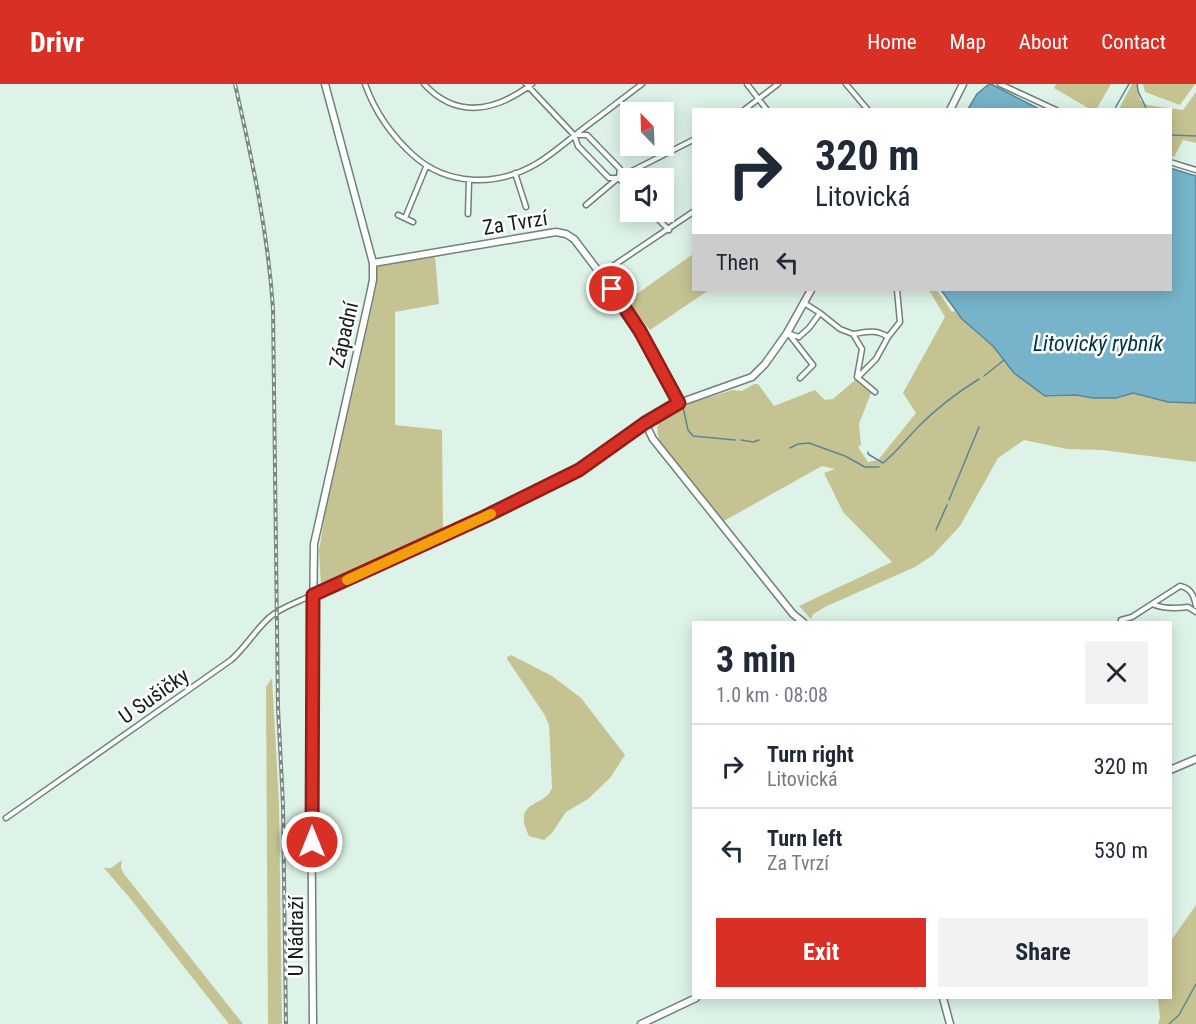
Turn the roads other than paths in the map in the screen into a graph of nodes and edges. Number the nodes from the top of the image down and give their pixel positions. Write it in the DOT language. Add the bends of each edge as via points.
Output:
graph roads {
  1 [pos="325,84"];
  2 [pos="365,84"];
  3 [pos="424,84"];
  4 [pos="642,84"];
  5 [pos="747,84"];
  6 [pos="778,84"];
  7 [pos="846,84"];
  8 [pos="963,84"];
  9 [pos="1000,84"];
  10 [pos="528,85"];
  11 [pos="759,100"];
  12 [pos="747,108"];
  13 [pos="765,108"];
  14 [pos="866,108"];
  15 [pos="951,108"];
  16 [pos="1052,108"];
  17 [pos="574,135"];
  18 [pos="692,141"];
  19 [pos="1172,163"];
  20 [pos="426,167"];
  21 [pos="1196,170"];
  22 [pos="514,173"];
  23 [pos="618,178"];
  24 [pos="469,181"];
  25 [pos="586,205"];
  26 [pos="526,207"];
  27 [pos="692,213"];
  28 [pos="468,214"];
  29 [pos="398,215"];
  30 [pos="405,218"];
  31 [pos="413,222"];
  32 [pos="661,222"];
  33 [pos="669,230"];
  34 [pos="373,263"];
  35 [pos="601,274"];
  36 [pos="810,291"];
  37 [pos="897,291"];
  38 [pos="804,303"];
  39 [pos="820,313"];
  40 [pos="787,333"];
  41 [pos="853,334"];
  42 [pos="888,338"];
  43 [pos="857,377"];
  44 [pos="800,378"];
  45 [pos="875,392"];
  46 [pos="679,403"];
  47 [pos="645,423"];
  48 [pos="313,595"];
  49 [pos="1152,604"];
  50 [pos="1196,606"];
  51 [pos="1196,612"];
  52 [pos="1121,620"];
  53 [pos="802,621"];
  54 [pos="1196,759"];
  55 [pos="1172,769"];
  56 [pos="6,818"];
  57 [pos="694,999"];
  58 [pos="943,999"];
  59 [pos="313,1024"];
  60 [pos="641,1024"];
  61 [pos="950,1024"];
  1 -- 34 [label="street, Západní"];
  2 -- 20 [label="street" via="391,133"];
  3 -- 10 [label="street" via="445,102 475,108 504,102"];
  4 -- 17 [label="street"];
  5 -- 11 [label="street"];
  6 -- 11 [label="street"];
  7 -- 14 [label="street"];
  8 -- 15 [label="street"];
  9 -- 16 [label="street"];
  10 -- 17 [label="street"];
  11 -- 12 [label="street"];
  11 -- 13 [label="street"];
  17 -- 22 [label="street" via="534,165"];
  17 -- 23 [label="street" via="578,146 609,178"];
  17 -- 23 [label="street" via="587,135 620,169"];
  18 -- 23 [label="street"];
  19 -- 21 [label="street"];
  20 -- 24 [label="street"];
  20 -- 30 [label="street"];
  22 -- 24 [label="street"];
  22 -- 26 [label="street"];
  23 -- 25 [label="street"];
  24 -- 28 [label="street"];
  27 -- 33 [label="street"];
  29 -- 30 [label="street"];
  30 -- 31 [label="street"];
  32 -- 33 [label="street"];
  33 -- 35 [label="street"];
  34 -- 35 [label="street, Za Tvrzí" via="556,232 574,239"];
  34 -- 48 [label="street, Západní" via="373,280 314,544"];
  35 -- 46 [label="street, Za Tvrzí" via="624,305"];
  36 -- 38 [label="street"];
  37 -- 42 [label="street" via="900,322"];
  38 -- 39 [label="street"];
  38 -- 40 [label="street"];
  39 -- 40 [label="street" via="799,337"];
  39 -- 41 [label="street"];
  40 -- 44 [label="street" via="813,365"];
  40 -- 46 [label="street" via="752,377"];
  41 -- 42 [label="street" via="873,331"];
  41 -- 43 [label="street" via="862,349"];
  42 -- 43 [label="street" via="876,359"];
  43 -- 45 [label="street"];
  46 -- 47 [label="street"];
  47 -- 48 [label="street" via="579,470"];
  47 -- 53 [label="street" via="653,439 721,525"];
  48 -- 56 [label="street, U Sušičky" via="277,611 231,660"];
  48 -- 59 [label="street, U Nádraží"];
  49 -- 50 [label="street" via="1180,586 1190,591"];
  49 -- 51 [label="street" via="1161,608 1188,607"];
  49 -- 52 [label="street"];
  54 -- 55 [label="street"];
  57 -- 60 [label="street"];
  58 -- 61 [label="street"];
}
